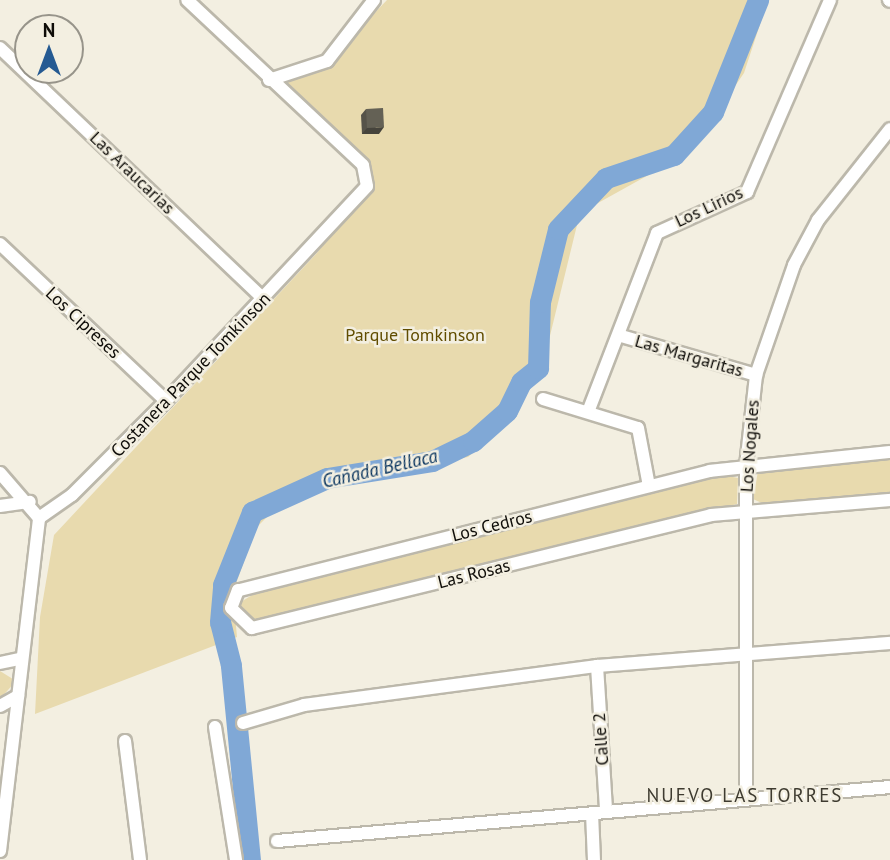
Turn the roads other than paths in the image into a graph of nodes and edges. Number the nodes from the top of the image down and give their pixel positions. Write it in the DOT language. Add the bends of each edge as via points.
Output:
graph roads {
  1 [pos="187,0"];
  2 [pos="374,0"];
  3 [pos="830,0"];
  4 [pos="0,48"];
  5 [pos="269,80"];
  6 [pos="890,129"];
  7 [pos="0,244"];
  8 [pos="264,299"];
  9 [pos="621,336"];
  10 [pos="756,375"];
  11 [pos="543,400"];
  12 [pos="166,401"];
  13 [pos="588,412"];
  14 [pos="890,452"];
  15 [pos="746,466"];
  16 [pos="0,473"];
  17 [pos="649,486"];
  18 [pos="890,500"];
  19 [pos="30,502"];
  20 [pos="0,506"];
  21 [pos="747,512"];
  22 [pos="39,518"];
  23 [pos="239,590"];
  24 [pos="890,643"];
  25 [pos="746,654"];
  26 [pos="19,660"];
  27 [pos="0,663"];
  28 [pos="597,666"];
  29 [pos="18,696"];
  30 [pos="0,706"];
  31 [pos="243,723"];
  32 [pos="215,727"];
  33 [pos="125,741"];
  34 [pos="890,787"];
  35 [pos="746,800"];
  36 [pos="606,811"];
  37 [pos="592,813"];
  38 [pos="277,841"];
  39 [pos="0,851"];
  40 [pos="140,860"];
  41 [pos="236,860"];
  42 [pos="594,860"];
  1 -- 5 [label="street"];
  2 -- 5 [label="street" via="327,61"];
  3 -- 9 [label="street, Los Lirios" via="751,185 657,233"];
  4 -- 8 [label="street, Las Araucarias"];
  5 -- 8 [label="street, Costanera Parque Tomkinson" via="363,165 367,186"];
  6 -- 10 [label="street, Los Nogales" via="818,220 790,277"];
  7 -- 12 [label="street, Los Cipreses"];
  8 -- 12 [label="street, Costanera Parque Tomkinson"];
  9 -- 10 [label="street, Las Margaritas"];
  9 -- 13 [label="street, Los Lirios"];
  10 -- 15 [label="street, Los Nogales"];
  11 -- 13 [label="street"];
  12 -- 22 [label="street, Costanera Parque Tomkinson" via="72,495"];
  13 -- 17 [label="street" via="642,431"];
  14 -- 15 [label="street, Los Cedros"];
  15 -- 17 [label="street, Los Cedros"];
  15 -- 21 [label="street, Los Nogales"];
  16 -- 19 [label="street"];
  17 -- 23 [label="street, Los Cedros"];
  18 -- 21 [label="street"];
  19 -- 20 [label="street"];
  19 -- 22 [label="street"];
  21 -- 23 [label="street, Las Rosas" via="252,628 231,608"];
  21 -- 25 [label="street, Los Nogales"];
  22 -- 26 [label="street"];
  24 -- 25 [label="street"];
  25 -- 28 [label="street"];
  25 -- 35 [label="street, Los Nogales"];
  26 -- 27 [label="street"];
  26 -- 29 [label="street"];
  28 -- 31 [label="street" via="304,705"];
  28 -- 36 [label="street, Calle 2"];
  29 -- 30 [label="street"];
  29 -- 39 [label="street"];
  32 -- 41 [label="street"];
  33 -- 40 [label="street"];
  34 -- 35 [label="street"];
  35 -- 36 [label="street"];
  36 -- 37 [label="street"];
  37 -- 38 [label="street"];
  37 -- 42 [label="street"];
}
